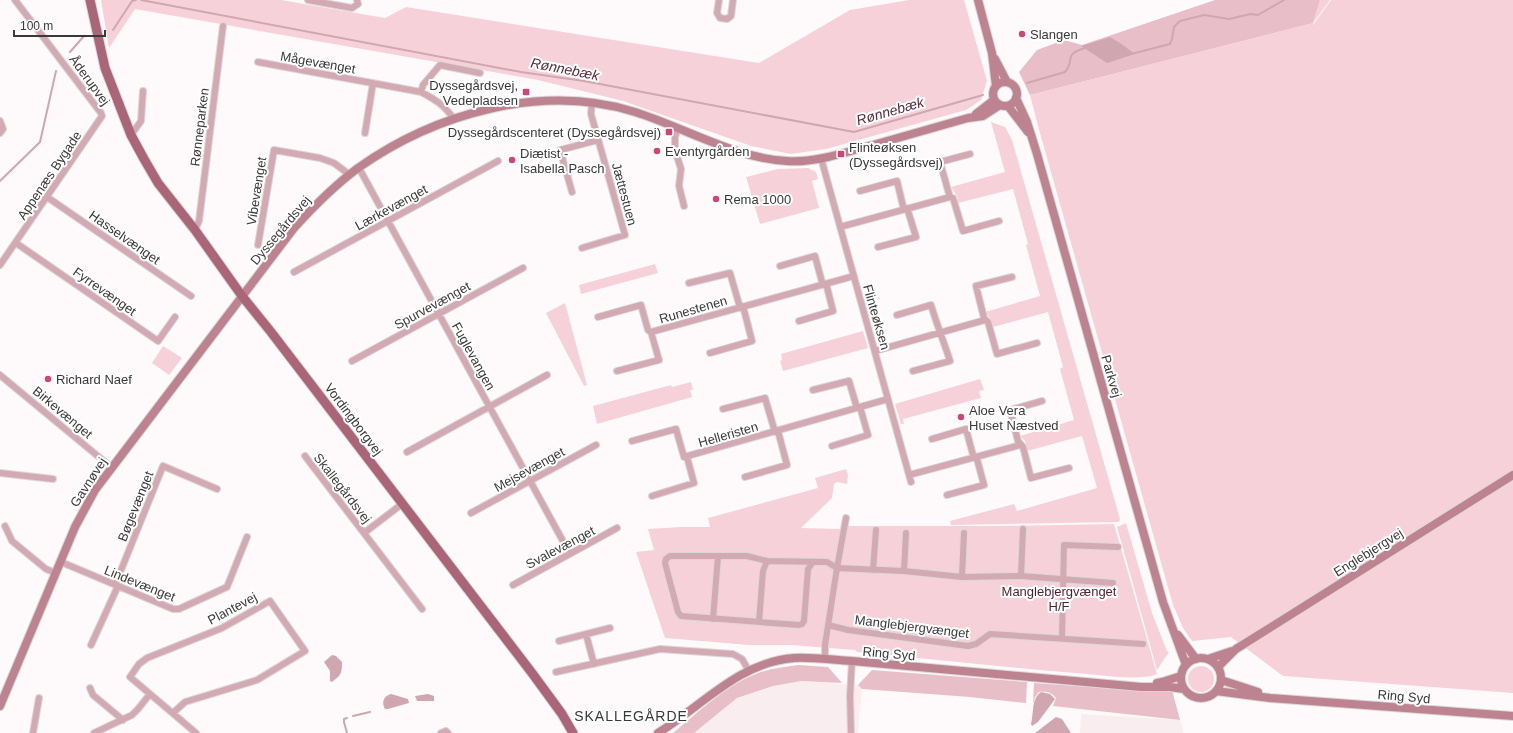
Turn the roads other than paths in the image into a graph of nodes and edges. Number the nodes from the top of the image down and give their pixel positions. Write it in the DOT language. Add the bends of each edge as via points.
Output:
graph roads {
  1 [pos="16,0"];
  2 [pos="90,0"];
  3 [pos="308,0"];
  4 [pos="719,0"];
  5 [pos="733,0"];
  6 [pos="978,0"];
  7 [pos="357,2"];
  8 [pos="223,26"];
  9 [pos="992,52"];
  10 [pos="258,62"];
  11 [pos="480,73"];
  12 [pos="1007,82"];
  13 [pos="373,83"];
  14 [pos="996,86"];
  15 [pos="143,91"];
  16 [pos="421,92"];
  17 [pos="1016,98"];
  18 [pos="592,102"];
  19 [pos="1001,104"];
  20 [pos="102,116"];
  21 [pos="454,119"];
  22 [pos="0,121"];
  23 [pos="678,128"];
  24 [pos="0,133"];
  25 [pos="365,134"];
  26 [pos="1029,134"];
  27 [pos="131,136"];
  28 [pos="598,140"];
  29 [pos="970,154"];
  30 [pos="821,158"];
  31 [pos="498,161"];
  32 [pos="359,168"];
  33 [pos="350,175"];
  34 [pos="860,191"];
  35 [pos="572,192"];
  36 [pos="47,197"];
  37 [pos="950,197"];
  38 [pos="684,206"];
  39 [pos="906,209"];
  40 [pos="388,221"];
  41 [pos="999,221"];
  42 [pos="840,227"];
  43 [pos="195,230"];
  44 [pos="16,243"];
  45 [pos="258,245"];
  46 [pos="878,247"];
  47 [pos="582,248"];
  48 [pos="0,265"];
  49 [pos="780,266"];
  50 [pos="523,268"];
  51 [pos="294,272"];
  52 [pos="854,276"];
  53 [pos="1012,277"];
  54 [pos="690,283"];
  55 [pos="824,284"];
  56 [pos="191,296"];
  57 [pos="242,296"];
  58 [pos="741,307"];
  59 [pos="439,314"];
  60 [pos="897,315"];
  61 [pos="175,317"];
  62 [pos="598,317"];
  63 [pos="985,320"];
  64 [pos="799,321"];
  65 [pos="651,332"];
  66 [pos="941,333"];
  67 [pos="1037,343"];
  68 [pos="875,351"];
  69 [pos="710,353"];
  70 [pos="352,361"];
  71 [pos="617,371"];
  72 [pos="913,371"];
  73 [pos="0,375"];
  74 [pos="547,375"];
  75 [pos="813,390"];
  76 [pos="888,399"];
  77 [pos="1042,401"];
  78 [pos="490,407"];
  79 [pos="859,408"];
  80 [pos="723,409"];
  81 [pos="776,431"];
  82 [pos="932,439"];
  83 [pos="632,441"];
  84 [pos="1020,444"];
  85 [pos="596,445"];
  86 [pos="832,446"];
  87 [pos="407,452"];
  88 [pos="305,456"];
  89 [pos="687,457"];
  90 [pos="975,457"];
  91 [pos="111,467"];
  92 [pos="1069,468"];
  93 [pos="0,473"];
  94 [pos="1513,475"];
  95 [pos="745,477"];
  96 [pos="53,479"];
  97 [pos="530,481"];
  98 [pos="216,489"];
  99 [pos="947,495"];
  100 [pos="652,496"];
  101 [pos="402,504"];
  102 [pos="471,513"];
  103 [pos="846,518"];
  104 [pos="5,526"];
  105 [pos="617,528"];
  106 [pos="1023,529"];
  107 [pos="876,530"];
  108 [pos="906,532"];
  109 [pos="964,532"];
  110 [pos="364,533"];
  111 [pos="247,537"];
  112 [pos="1118,547"];
  113 [pos="570,554"];
  114 [pos="718,556"];
  115 [pos="61,562"];
  116 [pos="767,562"];
  117 [pos="813,562"];
  118 [pos="837,568"];
  119 [pos="873,570"];
  120 [pos="904,571"];
  121 [pos="56,573"];
  122 [pos="1021,576"];
  123 [pos="962,577"];
  124 [pos="1063,580"];
  125 [pos="1114,583"];
  126 [pos="513,584"];
  127 [pos="116,585"];
  128 [pos="422,609"];
  129 [pos="713,618"];
  130 [pos="759,622"];
  131 [pos="1172,624"];
  132 [pos="828,625"];
  133 [pos="610,628"];
  134 [pos="586,634"];
  135 [pos="1062,638"];
  136 [pos="559,641"];
  137 [pos="1143,644"];
  138 [pos="91,645"];
  139 [pos="1236,649"];
  140 [pos="825,659"];
  141 [pos="1196,659"];
  142 [pos="1208,659"];
  143 [pos="852,661"];
  144 [pos="594,664"];
  145 [pos="1186,665"];
  146 [pos="1218,667"];
  147 [pos="748,671"];
  148 [pos="556,672"];
  149 [pos="1181,676"];
  150 [pos="1221,680"];
  151 [pos="1129,685"];
  152 [pos="90,688"];
  153 [pos="1184,689"];
  154 [pos="1216,691"];
  155 [pos="150,694"];
  156 [pos="38,698"];
  157 [pos="1293,699"];
  158 [pos="0,706"];
  159 [pos="173,713"];
  160 [pos="562,714"];
  161 [pos="1513,716"];
  162 [pos="123,720"];
  163 [pos="661,731"];
  164 [pos="33,733"];
  165 [pos="94,733"];
  166 [pos="196,733"];
  167 [pos="441,733"];
  168 [pos="448,733"];
  169 [pos="573,733"];
  170 [pos="579,733"];
  171 [pos="851,733"];
  1 -- 20 [label="street, Åderupvej"];
  2 -- 27 [label="main road, Vordingborgvej" via="105,68"];
  3 -- 7 [label="street" via="352,8 356,7"];
  4 -- 5 [label="street" via="717,13 720,18 727,19 731,16"];
  6 -- 9 [label="street"];
  8 -- 43 [label="street, Rønneparken" via="199,221"];
  9 -- 12 [label="street"];
  9 -- 14 [label="street"];
  10 -- 13 [label="street, Mågevænget"];
  11 -- 16 [label="street" via="440,65 423,85"];
  12 -- 14 [label="street"];
  12 -- 17 [label="street" via="1014,87"];
  13 -- 16 [label="street, Mågevænget"];
  13 -- 25 [label="street"];
  14 -- 19 [label="street" via="993,94"];
  15 -- 27 [label="street" via="141,121"];
  16 -- 21 [label="street, Mågevænget" via="446,108"];
  17 -- 19 [label="street" via="1013,103"];
  17 -- 26 [label="street, Parkvej" via="1027,122"];
  18 -- 21 [label="street, Dyssegårdsvej" via="557,100 518,104"];
  18 -- 23 [label="street, Dyssegårdsvej" via="636,112"];
  18 -- 28 [label="street, Jættestuen" via="591,114"];
  19 -- 26 [label="street, Parkvej"];
  19 -- 30 [label="street, Dyssegårdsvej" via="968,118"];
  20 -- 36 [label="street, Appenæs Bygade"];
  21 -- 32 [label="street, Dyssegårdsvej" via="406,139"];
  22 -- 24 [label="street" via="3,129"];
  23 -- 30 [label="street, Dyssegårdsvej" via="746,154 768,159 788,162"];
  23 -- 38 [label="street" via="675,150 681,168 679,186"];
  26 -- 131 [label="street, Parkvej" via="1037,154 1163,602"];
  27 -- 43 [label="main road, Vordingborgvej" via="158,183"];
  28 -- 35 [label="street" via="560,150"];
  28 -- 47 [label="street, Jættestuen" via="625,236"];
  29 -- 37 [label="street" via="940,162"];
  30 -- 42 [label="street, Flinteøksen"];
  31 -- 40 [label="street, Lærkevænget"];
  32 -- 33 [label="street, Dyssegårdsvej"];
  32 -- 40 [label="street, Fuglevangen"];
  33 -- 45 [label="street, Vibevænget" via="334,163 320,158 274,150"];
  33 -- 57 [label="street, Dyssegårdsvej" via="310,210"];
  34 -- 39 [label="street" via="896,182"];
  36 -- 44 [label="street, Appenæs Bygade"];
  36 -- 56 [label="street, Hasselvænget"];
  37 -- 39 [label="street"];
  37 -- 41 [label="street" via="954,198 963,231"];
  39 -- 42 [label="street"];
  39 -- 46 [label="street" via="916,237"];
  40 -- 51 [label="street, Lærkevænget"];
  40 -- 59 [label="street, Fuglevangen"];
  42 -- 52 [label="street, Flinteøksen"];
  43 -- 57 [label="main road, Vordingborgvej"];
  44 -- 48 [label="street, Appenæs Bygade"];
  44 -- 61 [label="street, Fyrrevænget" via="158,341"];
  49 -- 55 [label="street" via="815,256"];
  50 -- 59 [label="street, Spurvevænget"];
  52 -- 55 [label="street, Runestenen"];
  52 -- 68 [label="street, Flinteøksen"];
  53 -- 63 [label="street" via="976,286"];
  54 -- 58 [label="street, Runestenen" via="730,273"];
  55 -- 58 [label="street, Runestenen"];
  55 -- 64 [label="street" via="833,311"];
  57 -- 91 [label="street, Gavnøvej"];
  57 -- 101 [label="main road, Vordingborgvej"];
  58 -- 65 [label="street, Runestenen"];
  58 -- 69 [label="street, Runestenen" via="752,341"];
  59 -- 70 [label="street, Spurvevænget"];
  59 -- 78 [label="street, Fuglevangen"];
  60 -- 66 [label="street" via="931,306"];
  62 -- 65 [label="street, Runestenen" via="641,305 648,330"];
  63 -- 66 [label="street"];
  63 -- 67 [label="street" via="988,322 997,354"];
  65 -- 71 [label="street, Runestenen" via="659,360"];
  66 -- 68 [label="street"];
  66 -- 72 [label="street" via="950,361"];
  68 -- 76 [label="street, Flinteøksen"];
  73 -- 91 [label="street, Birkevænget"];
  74 -- 78 [label="street"];
  75 -- 79 [label="street" via="849,381"];
  76 -- 79 [label="street, Helleristen"];
  76 -- 90 [label="street, Flinteøksen" via="910,478"];
  77 -- 84 [label="street" via="1010,410"];
  78 -- 87 [label="street"];
  78 -- 97 [label="street, Fuglevangen"];
  79 -- 81 [label="street, Helleristen"];
  79 -- 86 [label="street" via="868,435"];
  80 -- 81 [label="street, Helleristen" via="765,398"];
  81 -- 89 [label="street, Helleristen"];
  81 -- 95 [label="street, Helleristen" via="787,465"];
  82 -- 90 [label="street" via="966,429 972,455"];
  83 -- 89 [label="street, Helleristen" via="676,429 684,458"];
  84 -- 90 [label="street"];
  84 -- 92 [label="street" via="1031,478"];
  85 -- 97 [label="street, Mejsevænget"];
  88 -- 110 [label="street, Skallegårdsvej"];
  89 -- 100 [label="street, Helleristen" via="694,483"];
  90 -- 99 [label="street" via="984,485"];
  91 -- 115 [label="street, Gavnøvej" via="87,503"];
  93 -- 96 [label="street"];
  94 -- 139 [label="street, Englebjergvej"];
  97 -- 102 [label="street, Mejsevænget"];
  97 -- 113 [label="street, Fuglevangen"];
  98 -- 127 [label="street, Bøgevænget" via="163,466"];
  101 -- 110 [label="street, Skallegårdsvej"];
  101 -- 160 [label="main road, Vordingborgvej"];
  103 -- 118 [label="street"];
  104 -- 121 [label="street" via="12,541 46,569"];
  105 -- 113 [label="street, Svalevænget"];
  106 -- 122 [label="street"];
  107 -- 119 [label="street"];
  108 -- 120 [label="street"];
  109 -- 123 [label="street"];
  110 -- 128 [label="street, Skallegårdsvej"];
  111 -- 127 [label="street, Lindevænget" via="227,587 179,609"];
  112 -- 124 [label="street" via="1064,545"];
  113 -- 126 [label="street, Svalevænget"];
  114 -- 116 [label="street" via="747,556"];
  114 -- 129 [label="street"];
  114 -- 129 [label="street" via="670,556 665,563 680,616"];
  115 -- 121 [label="street, Gavnøvej"];
  115 -- 127 [label="street, Lindevænget"];
  116 -- 117 [label="street"];
  116 -- 130 [label="street" via="763,571"];
  117 -- 118 [label="street" via="827,562"];
  117 -- 130 [label="street" via="808,569 802,624"];
  118 -- 119 [label="street"];
  118 -- 132 [label="street"];
  119 -- 120 [label="street"];
  120 -- 123 [label="street"];
  121 -- 158 [label="street, Gavnøvej"];
  122 -- 123 [label="street"];
  122 -- 124 [label="street"];
  124 -- 125 [label="street"];
  124 -- 135 [label="street"];
  127 -- 138 [label="street"];
  129 -- 130 [label="street"];
  131 -- 141 [label="street, Parkvej"];
  131 -- 145 [label="street, Parkvej"];
  132 -- 135 [label="street, Manglebjergvænget" via="968,646 976,644 990,634"];
  132 -- 140 [label="street"];
  133 -- 134 [label="street"];
  134 -- 136 [label="street"];
  134 -- 144 [label="street"];
  135 -- 137 [label="street, Manglebjergvænget"];
  139 -- 142 [label="street, Englebjergvej"];
  139 -- 146 [label="street, Englebjergvej"];
  140 -- 143 [label="street, Ring Syd"];
  140 -- 147 [label="street, Ring Syd" via="792,658"];
  141 -- 142 [label="street"];
  141 -- 145 [label="street"];
  142 -- 146 [label="street"];
  143 -- 151 [label="street, Ring Syd"];
  143 -- 171 [label="street"];
  144 -- 147 [label="street" via="660,649 733,654 742,659"];
  144 -- 148 [label="street"];
  145 -- 149 [label="street"];
  146 -- 150 [label="street"];
  147 -- 163 [label="street, Ring Syd"];
  149 -- 151 [label="street, Ring Syd" via="1162,682"];
  149 -- 153 [label="street"];
  150 -- 154 [label="street"];
  150 -- 157 [label="street, Ring Syd" via="1250,690"];
  151 -- 153 [label="street, Ring Syd"];
  152 -- 162 [label="street" via="93,695"];
  153 -- 154 [label="street" via="1197,698 1208,697"];
  154 -- 157 [label="street, Ring Syd"];
  155 -- 159 [label="street, Plantevej"];
  155 -- 159 [label="street, Plantevej" via="130,677 139,664 147,658 222,628 270,601 305,651 257,680 185,702"];
  155 -- 162 [label="street" via="132,715"];
  156 -- 164 [label="street"];
  157 -- 161 [label="street, Ring Syd"];
  159 -- 166 [label="street, Plantevej"];
  160 -- 169 [label="main road, Vordingborgvej"];
  160 -- 170 [label="main road, Vordingborgvej"];
  162 -- 165 [label="street"];
  167 -- 168 [label="street"];
}
